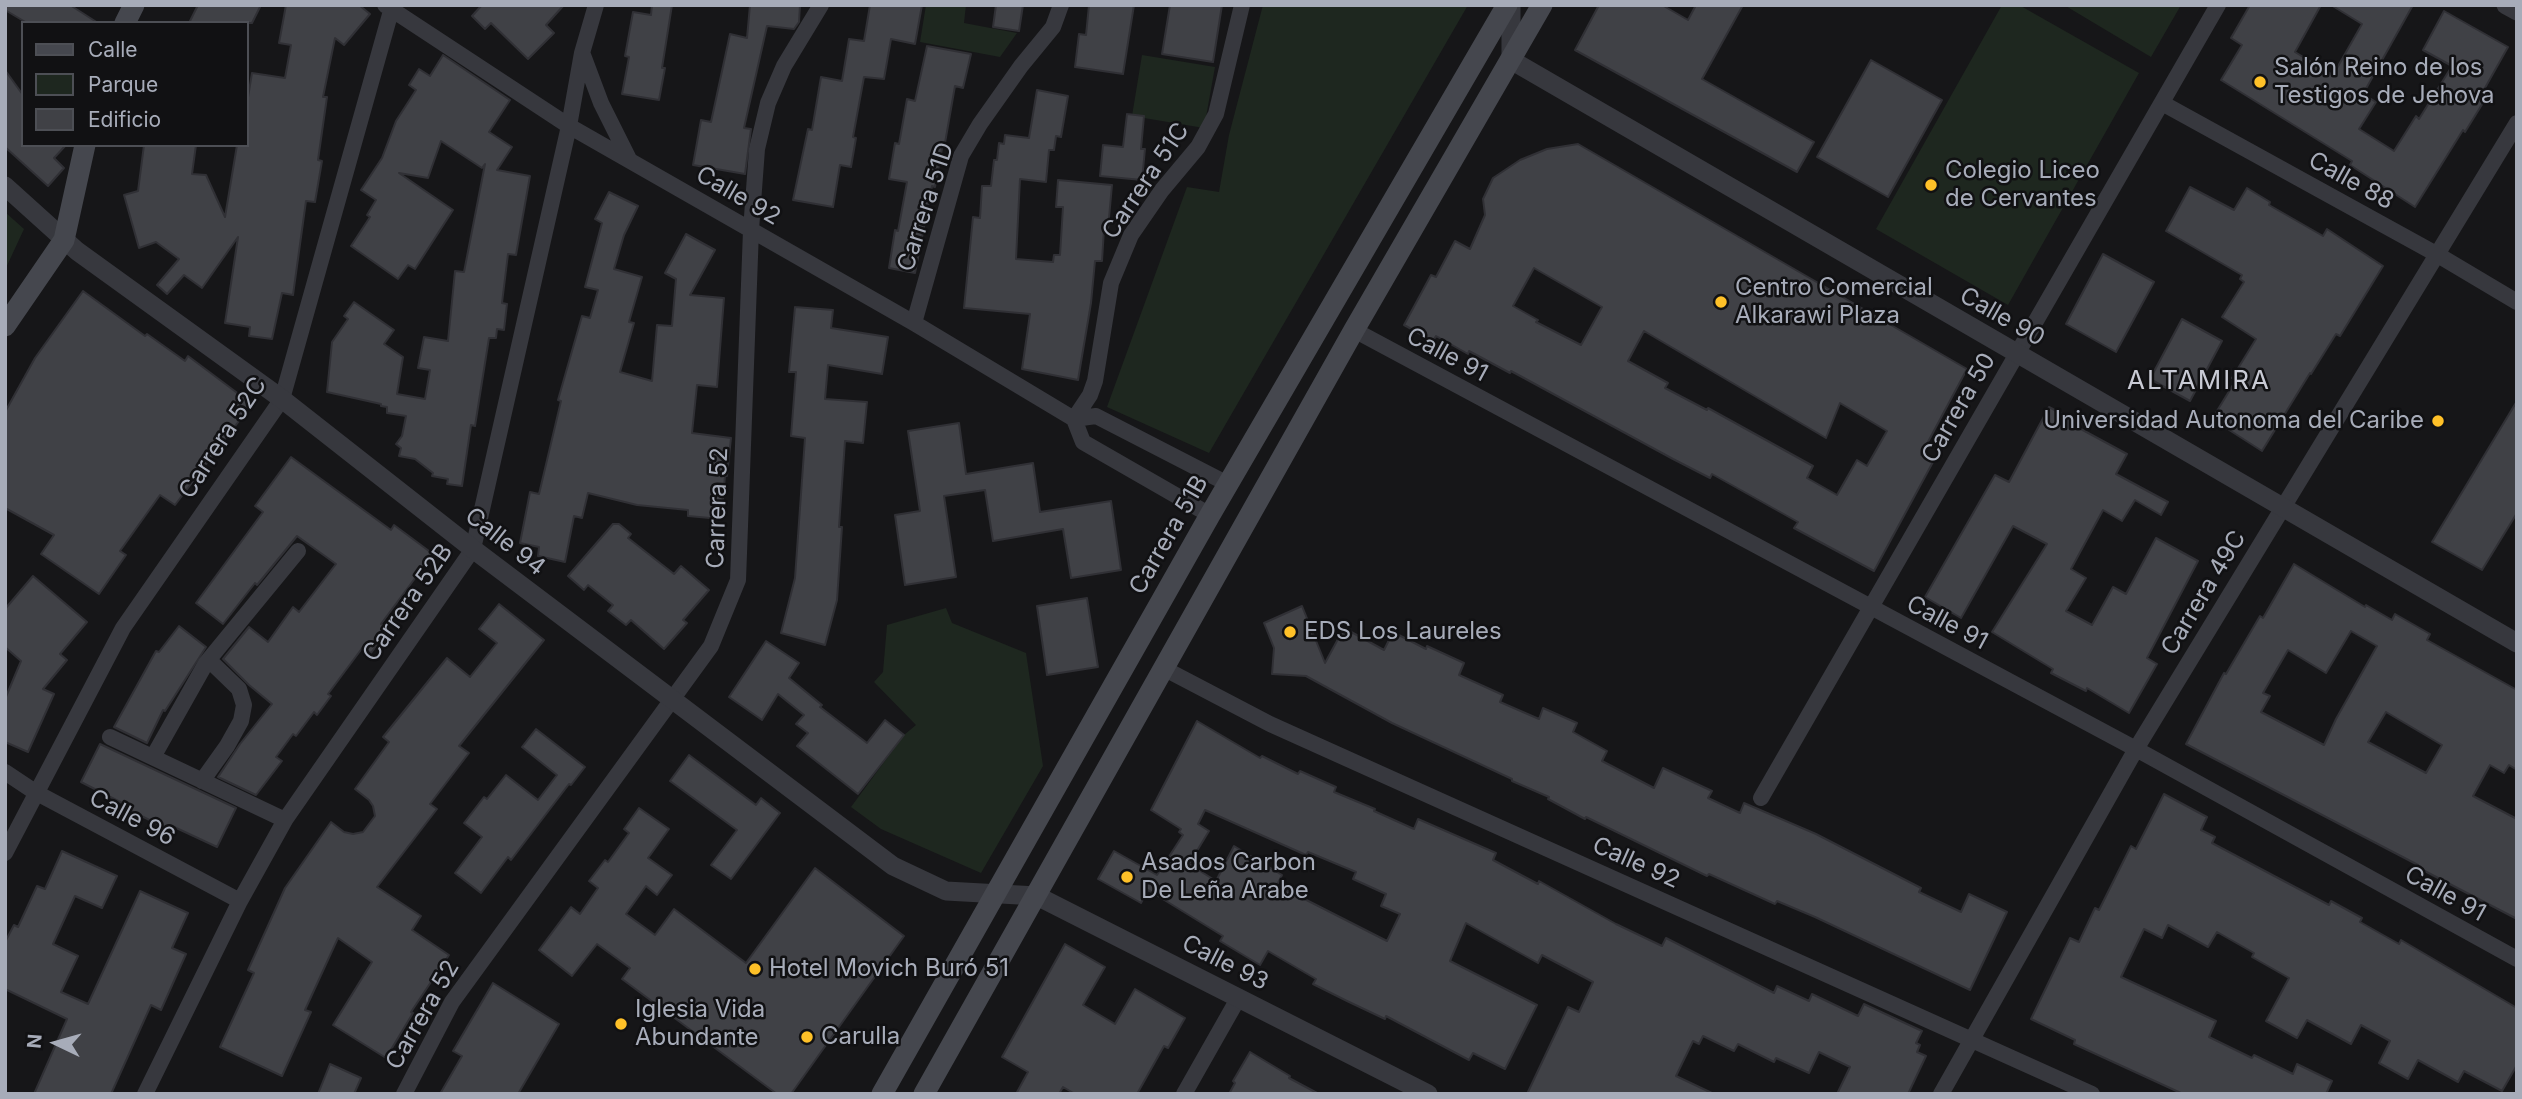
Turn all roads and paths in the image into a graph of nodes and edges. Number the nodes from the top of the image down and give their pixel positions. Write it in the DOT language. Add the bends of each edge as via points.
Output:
graph roads {
  1 [pos="134,5"];
  2 [pos="596,5"];
  3 [pos="821,5"];
  4 [pos="1061,5"];
  5 [pos="1242,5"];
  6 [pos="1509,5"];
  7 [pos="1542,5"];
  8 [pos="2218,5"];
  9 [pos="2506,5"];
  10 [pos="388,8"];
  11 [pos="2517,11"];
  12 [pos="126,21"];
  13 [pos="582,53"];
  14 [pos="1511,60"];
  15 [pos="2162,103"];
  16 [pos="2517,123"];
  17 [pos="569,126"];
  18 [pos="85,147"];
  19 [pos="630,161"];
  20 [pos="5,186"];
  21 [pos="751,230"];
  22 [pos="64,240"];
  23 [pos="2438,255"];
  24 [pos="2517,302"];
  25 [pos="914,323"];
  26 [pos="5,326"];
  27 [pos="1354,330"];
  28 [pos="2017,354"];
  29 [pos="282,399"];
  30 [pos="1074,419"];
  31 [pos="1228,484"];
  32 [pos="2282,507"];
  33 [pos="1210,515"];
  34 [pos="473,549"];
  35 [pos="298,551"];
  36 [pos="1870,607"];
  37 [pos="2517,643"];
  38 [pos="209,660"];
  39 [pos="1163,668"];
  40 [pos="672,701"];
  41 [pos="110,737"];
  42 [pos="2136,749"];
  43 [pos="153,757"];
  44 [pos="5,772"];
  45 [pos="202,781"];
  46 [pos="36,792"];
  47 [pos="1761,798"];
  48 [pos="285,820"];
  49 [pos="5,853"];
  50 [pos="995,894"];
  51 [pos="1037,896"];
  52 [pos="240,901"];
  53 [pos="2517,959"];
  54 [pos="1239,997"];
  55 [pos="1973,1039"];
  56 [pos="145,1094"];
  57 [pos="404,1094"];
  58 [pos="882,1094"];
  59 [pos="924,1094"];
  60 [pos="1184,1094"];
  61 [pos="1428,1094"];
  62 [pos="1941,1094"];
  63 [pos="2092,1094"];
  1 -- 12 [label="main road"];
  2 -- 13 [label="street, Carrera 52B"];
  3 -- 21 [label="street, Carrera 52" via="784,66 768,103 757,149"];
  4 -- 25 [label="street, Carrera 51D" via="1053,27 1000,95 961,156"];
  5 -- 30 [label="street, Carrera 51C" via="1216,114 1198,147 1131,235 1111,283 1095,381"];
  6 -- 14 [label="street"];
  6 -- 31 [label="main road, Carrera 51B"];
  7 -- 14 [label="main road"];
  8 -- 15 [label="street, Carrera 50"];
  9 -- 11 [label="street"];
  10 -- 17 [label="street, Calle 92"];
  10 -- 29 [label="street, Carrera 52C"];
  13 -- 17 [label="street, Carrera 52B"];
  13 -- 19 [label="street"];
  14 -- 27 [label="main road"];
  14 -- 28 [label="street, Calle 90"];
  15 -- 23 [label="street, Calle 88"];
  15 -- 28 [label="street, Carrera 50"];
  16 -- 23 [label="street, Carrera 49C"];
  17 -- 19 [label="street, Calle 92"];
  17 -- 34 [label="street, Carrera 52B"];
  18 -- 22 [label="main road"];
  19 -- 21 [label="street, Calle 92"];
  20 -- 22 [label="street, Calle 94"];
  21 -- 25 [label="street, Calle 92"];
  21 -- 40 [label="street, Carrera 52" via="738,580 711,646"];
  22 -- 26 [label="main road"];
  22 -- 29 [label="street, Calle 94"];
  23 -- 24 [label="street, Calle 88"];
  23 -- 32 [label="street, Carrera 49C"];
  25 -- 30 [label="street, Calle 92"];
  27 -- 36 [label="street, Calle 91"];
  27 -- 39 [label="main road"];
  28 -- 32 [label="street, Calle 90"];
  28 -- 36 [label="street, Carrera 50"];
  29 -- 34 [label="street, Calle 94"];
  29 -- 46 [label="street, Carrera 52C" via="123,628"];
  30 -- 31 [label="street, Calle 92" via="1096,416"];
  30 -- 33 [label="street, Calle 92" via="1083,442"];
  31 -- 33 [label="main road, Carrera 51B"];
  32 -- 37 [label="street, Calle 90"];
  32 -- 42 [label="street, Carrera 49C"];
  33 -- 50 [label="main road, Carrera 51B"];
  34 -- 40 [label="street, Calle 94"];
  34 -- 48 [label="street, Carrera 52B"];
  35 -- 38 [label="street"];
  36 -- 42 [label="street, Calle 91"];
  36 -- 47 [label="street, Carrera 50"];
  38 -- 43 [label="street"];
  38 -- 45 [label="street" via="239,689 244,705 242,721"];
  39 -- 51 [label="main road"];
  39 -- 55 [label="street, Calle 92" via="1270,724"];
  40 -- 50 [label="street, Calle 94" via="893,866 946,891"];
  40 -- 57 [label="street, Carrera 52" via="452,1002"];
  41 -- 43 [label="street"];
  42 -- 53 [label="street, Calle 91"];
  42 -- 55 [label="street, Carrera 49C"];
  43 -- 45 [label="street"];
  44 -- 46 [label="street, Calle 96"];
  45 -- 48 [label="street"];
  46 -- 49 [label="street, Carrera 52C"];
  46 -- 52 [label="street, Calle 96"];
  48 -- 52 [label="street, Carrera 52B"];
  50 -- 51 [label="street, Calle 93"];
  50 -- 58 [label="main road, Carrera 51B"];
  51 -- 54 [label="street, Calle 93"];
  51 -- 59 [label="main road"];
  52 -- 56 [label="street, Carrera 52B"];
  54 -- 60 [label="street"];
  54 -- 61 [label="street, Calle 93"];
  55 -- 62 [label="street, Carrera 49C"];
  55 -- 63 [label="street, Calle 92"];
}
